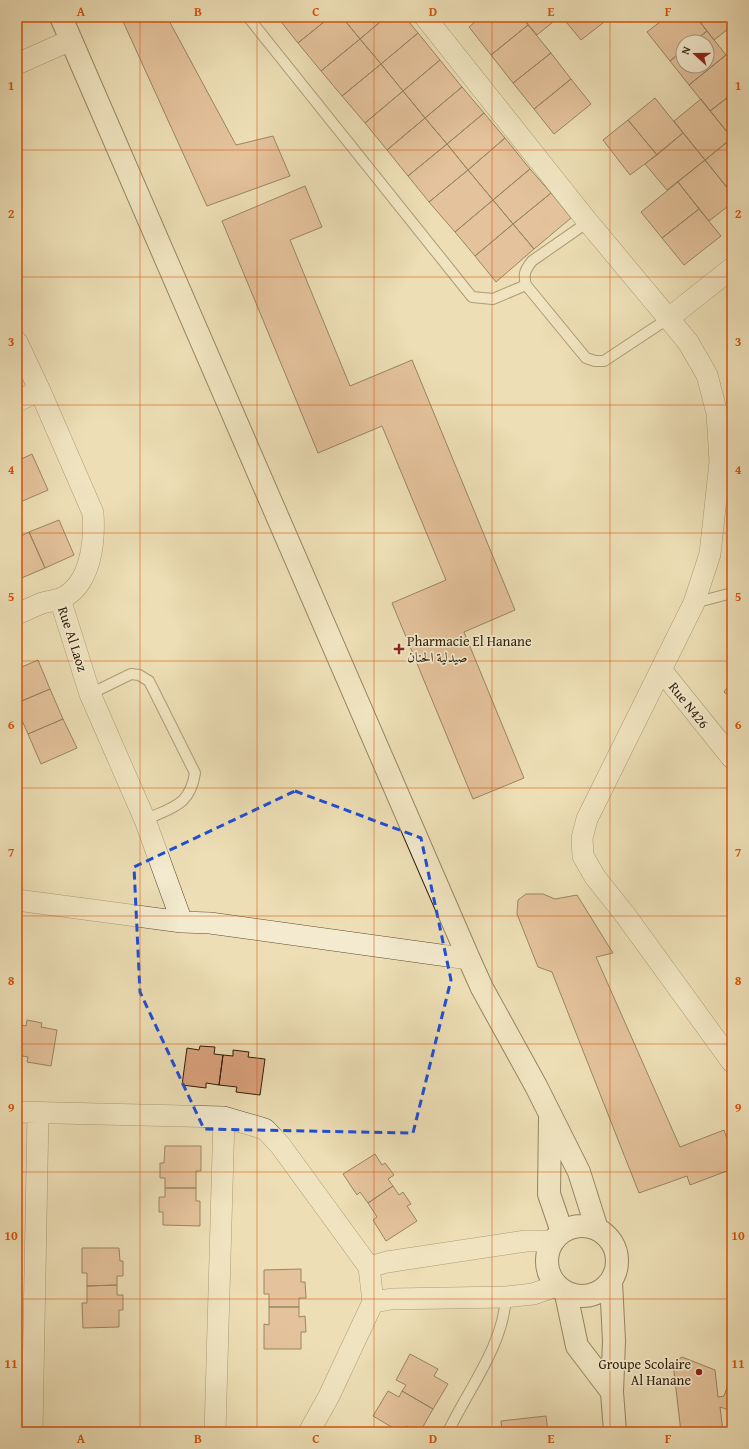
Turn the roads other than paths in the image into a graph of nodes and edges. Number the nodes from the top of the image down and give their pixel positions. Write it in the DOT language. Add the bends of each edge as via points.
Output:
graph roads {
  1 [pos="61,17"];
  2 [pos="248,17"];
  3 [pos="425,17"];
  4 [pos="71,40"];
  5 [pos="17,64"];
  6 [pos="588,222"];
  7 [pos="732,268"];
  8 [pos="526,285"];
  9 [pos="669,318"];
  10 [pos="17,342"];
  11 [pos="40,391"];
  12 [pos="17,401"];
  13 [pos="732,593"];
  14 [pos="60,599"];
  15 [pos="694,603"];
  16 [pos="17,614"];
  17 [pos="662,671"];
  18 [pos="90,694"];
  19 [pos="732,758"];
  20 [pos="145,820"];
  21 [pos="17,900"];
  22 [pos="182,922"];
  23 [pos="469,959"];
  24 [pos="732,1062"];
  25 [pos="17,1112"];
  26 [pos="38,1113"];
  27 [pos="550,1116"];
  28 [pos="224,1117"];
  29 [pos="598,1229"];
  30 [pos="557,1236"];
  31 [pos="369,1267"];
  32 [pos="611,1282"];
  33 [pos="561,1290"];
  34 [pos="506,1297"];
  35 [pos="373,1302"];
  36 [pos="612,1392"];
  37 [pos="27,1424"];
  38 [pos="215,1432"];
  39 [pos="309,1432"];
  40 [pos="448,1432"];
  41 [pos="615,1432"];
  1 -- 4 [label="main road"];
  2 -- 8 [label="lane" via="472,297 493,299"];
  3 -- 6 [label="street"];
  4 -- 5 [label="street"];
  4 -- 23 [label="main road"];
  6 -- 8 [label="lane" via="525,269 523,276"];
  6 -- 9 [label="street"];
  7 -- 9 [label="street"];
  8 -- 9 [label="lane" via="586,358 594,361 604,360"];
  9 -- 15 [label="street" via="688,342 707,375 717,413 720,462 716,513 710,554"];
  10 -- 11 [label="street, Rue Al Laoz"];
  11 -- 12 [label="street"];
  11 -- 14 [label="street, Rue Al Laoz" via="93,513 94,533 90,559 84,574 69,595"];
  13 -- 15 [label="lane"];
  14 -- 16 [label="street" via="42,602"];
  14 -- 18 [label="street, Rue Al Laoz"];
  15 -- 17 [label="street"];
  17 -- 19 [label="street, Rue N426"];
  17 -- 24 [label="street" via="587,819 582,838 583,856 595,877"];
  18 -- 20 [label="street, Rue Al Laoz"];
  18 -- 20 [label="lane" via="131,674 145,677 195,773 193,788 185,800"];
  20 -- 22 [label="street, Rue Al Laoz"];
  21 -- 22 [label="street"];
  22 -- 23 [label="street" via="226,925"];
  23 -- 27 [label="main road"];
  25 -- 26 [label="street"];
  26 -- 28 [label="street"];
  26 -- 37 [label="street"];
  27 -- 29 [label="main road" via="579,1172"];
  27 -- 30 [label="main road" via="549,1194"];
  28 -- 31 [label="street" via="265,1129 280,1145"];
  28 -- 38 [label="street"];
  29 -- 30 [label="main road" via="573,1226"];
  29 -- 32 [label="main road" via="614,1246 618,1258"];
  30 -- 31 [label="street" via="387,1262"];
  30 -- 33 [label="main road" via="548,1252 546,1264 550,1276"];
  31 -- 35 [label="street"];
  32 -- 33 [label="main road" via="602,1291 591,1296 578,1297"];
  32 -- 36 [label="main road" via="614,1341"];
  33 -- 34 [label="street"];
  33 -- 36 [label="main road" via="577,1346"];
  34 -- 35 [label="street" via="392,1299"];
  34 -- 40 [label="lane" via="505,1313 485,1365"];
  35 -- 39 [label="street" via="329,1396"];
  36 -- 41 [label="main road"];
}
